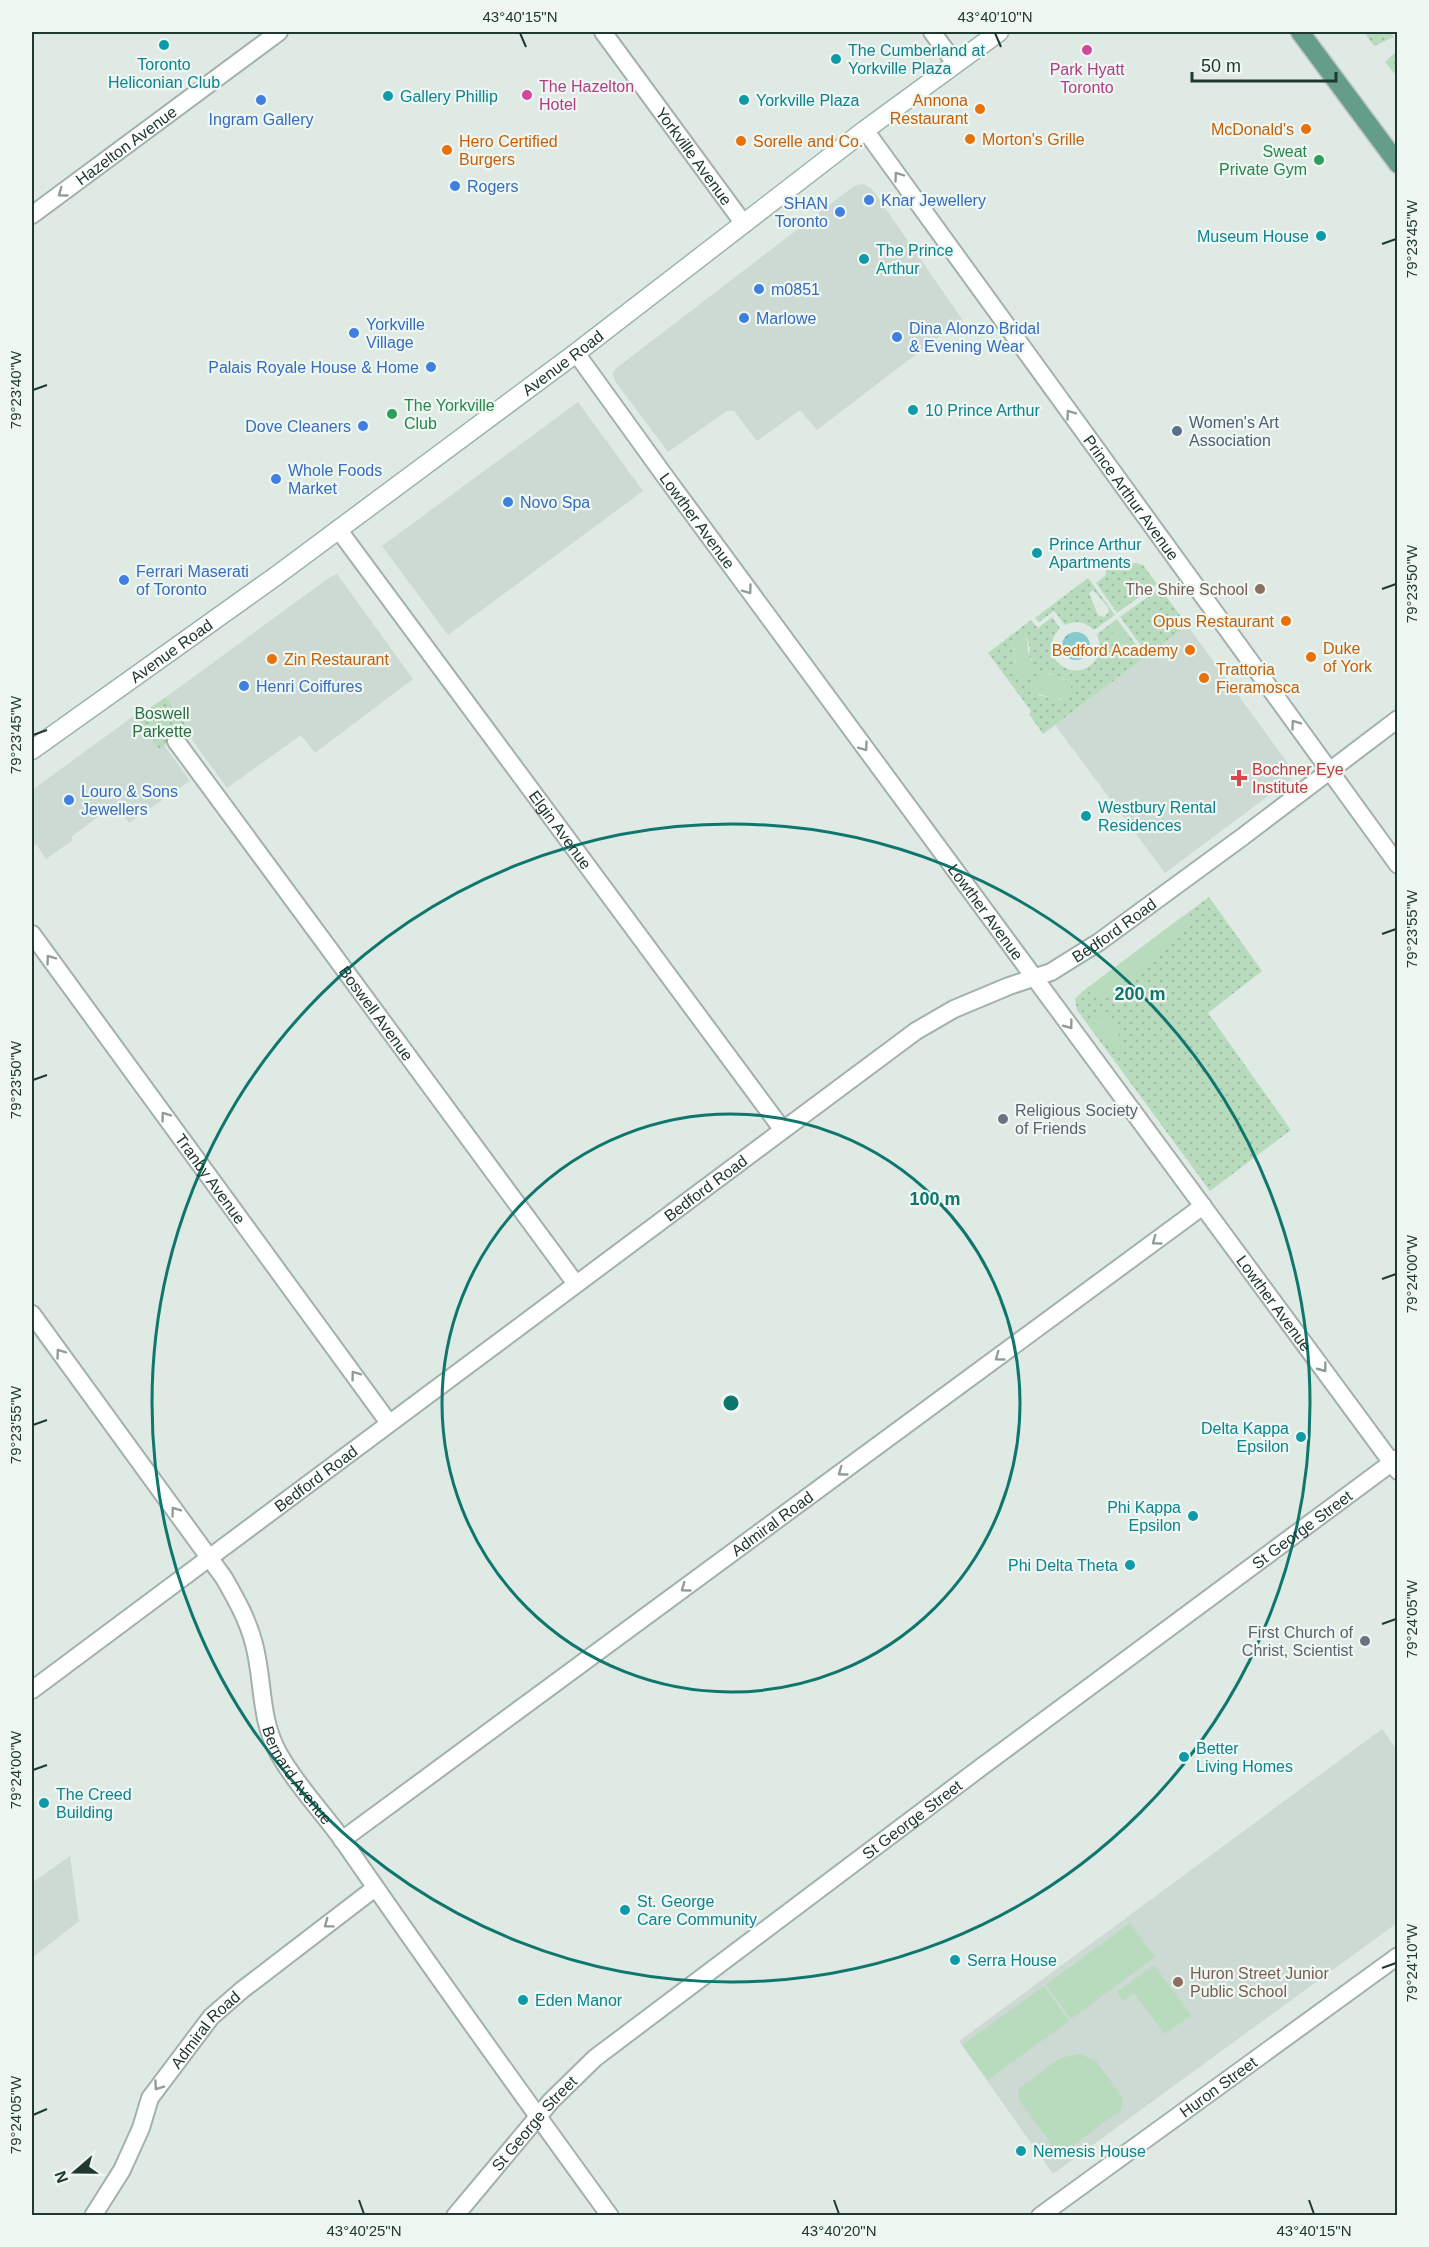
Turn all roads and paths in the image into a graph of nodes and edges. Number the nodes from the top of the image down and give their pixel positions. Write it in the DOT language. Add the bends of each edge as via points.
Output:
graph roads {
  1 [pos="278,32"];
  2 [pos="603,32"];
  3 [pos="932,32"];
  4 [pos="999,32"];
  5 [pos="1300,32"];
  6 [pos="955,63"];
  7 [pos="865,130"];
  8 [pos="1398,164"];
  9 [pos="32,215"];
  10 [pos="744,224"];
  11 [pos="576,352"];
  12 [pos="338,529"];
  13 [pos="1398,719"];
  14 [pos="176,741"];
  15 [pos="32,750"];
  16 [pos="1329,772"];
  17 [pos="1398,865"];
  18 [pos="32,934"];
  19 [pos="1034,978"];
  20 [pos="782,1130"];
  21 [pos="1203,1206"];
  22 [pos="576,1284"];
  23 [pos="32,1314"];
  24 [pos="389,1423"];
  25 [pos="1396,1464"];
  26 [pos="209,1559"];
  27 [pos="32,1690"];
  28 [pos="342,1840"];
  29 [pos="375,1888"];
  30 [pos="1398,1956"];
  31 [pos="537,2117"];
  32 [pos="93,2216"];
  33 [pos="455,2216"];
  34 [pos="610,2216"];
  35 [pos="1040,2216"];
  1 -- 9 [label="street, Hazelton Avenue, one-way"];
  2 -- 10 [label="street, Yorkville Avenue"];
  3 -- 6 [label="street"];
  4 -- 6 [label="main road, Avenue Road"];
  5 -- 8 [label="main road"];
  6 -- 7 [label="main road, Avenue Road"];
  7 -- 10 [label="main road, Avenue Road"];
  16 -- 7 [label="street, Prince Arthur Avenue, one-way"];
  10 -- 11 [label="main road, Avenue Road"];
  11 -- 12 [label="main road, Avenue Road"];
  11 -- 19 [label="street, Lowther Avenue, one-way"];
  12 -- 15 [label="main road, Avenue Road"];
  12 -- 20 [label="street, Elgin Avenue"];
  13 -- 16 [label="street, Bedford Road"];
  14 -- 22 [label="street, Boswell Avenue"];
  16 -- 17 [label="street, Prince Arthur Avenue"];
  16 -- 19 [label="street, Bedford Road" via="1099,942"];
  24 -- 18 [label="street, Tranby Avenue, one-way"];
  19 -- 20 [label="street, Bedford Road" via="954,1009 916,1031"];
  19 -- 21 [label="street, Lowther Avenue, one-way"];
  20 -- 22 [label="street, Bedford Road"];
  21 -- 25 [label="street, Lowther Avenue, one-way"];
  21 -- 28 [label="street, Admiral Road, one-way"];
  22 -- 24 [label="street, Bedford Road"];
  26 -- 23 [label="street, Bernard Avenue, one-way"];
  24 -- 26 [label="street, Bedford Road"];
  25 -- 31 [label="street, St George Street" via="972,1774 595,2058"];
  26 -- 27 [label="street, Bedford Road"];
  26 -- 28 [label="street, Bernard Avenue" via="224,1578 248,1624 273,1743"];
  28 -- 29 [label="street, Bernard Avenue"];
  29 -- 31 [label="street, Bernard Avenue"];
  29 -- 32 [label="street, Admiral Road, one-way" via="212,2017 150,2098 122,2170"];
  30 -- 35 [label="street, Huron Street"];
  31 -- 33 [label="street, St George Street"];
  31 -- 34 [label="street, Bernard Avenue"];
}
